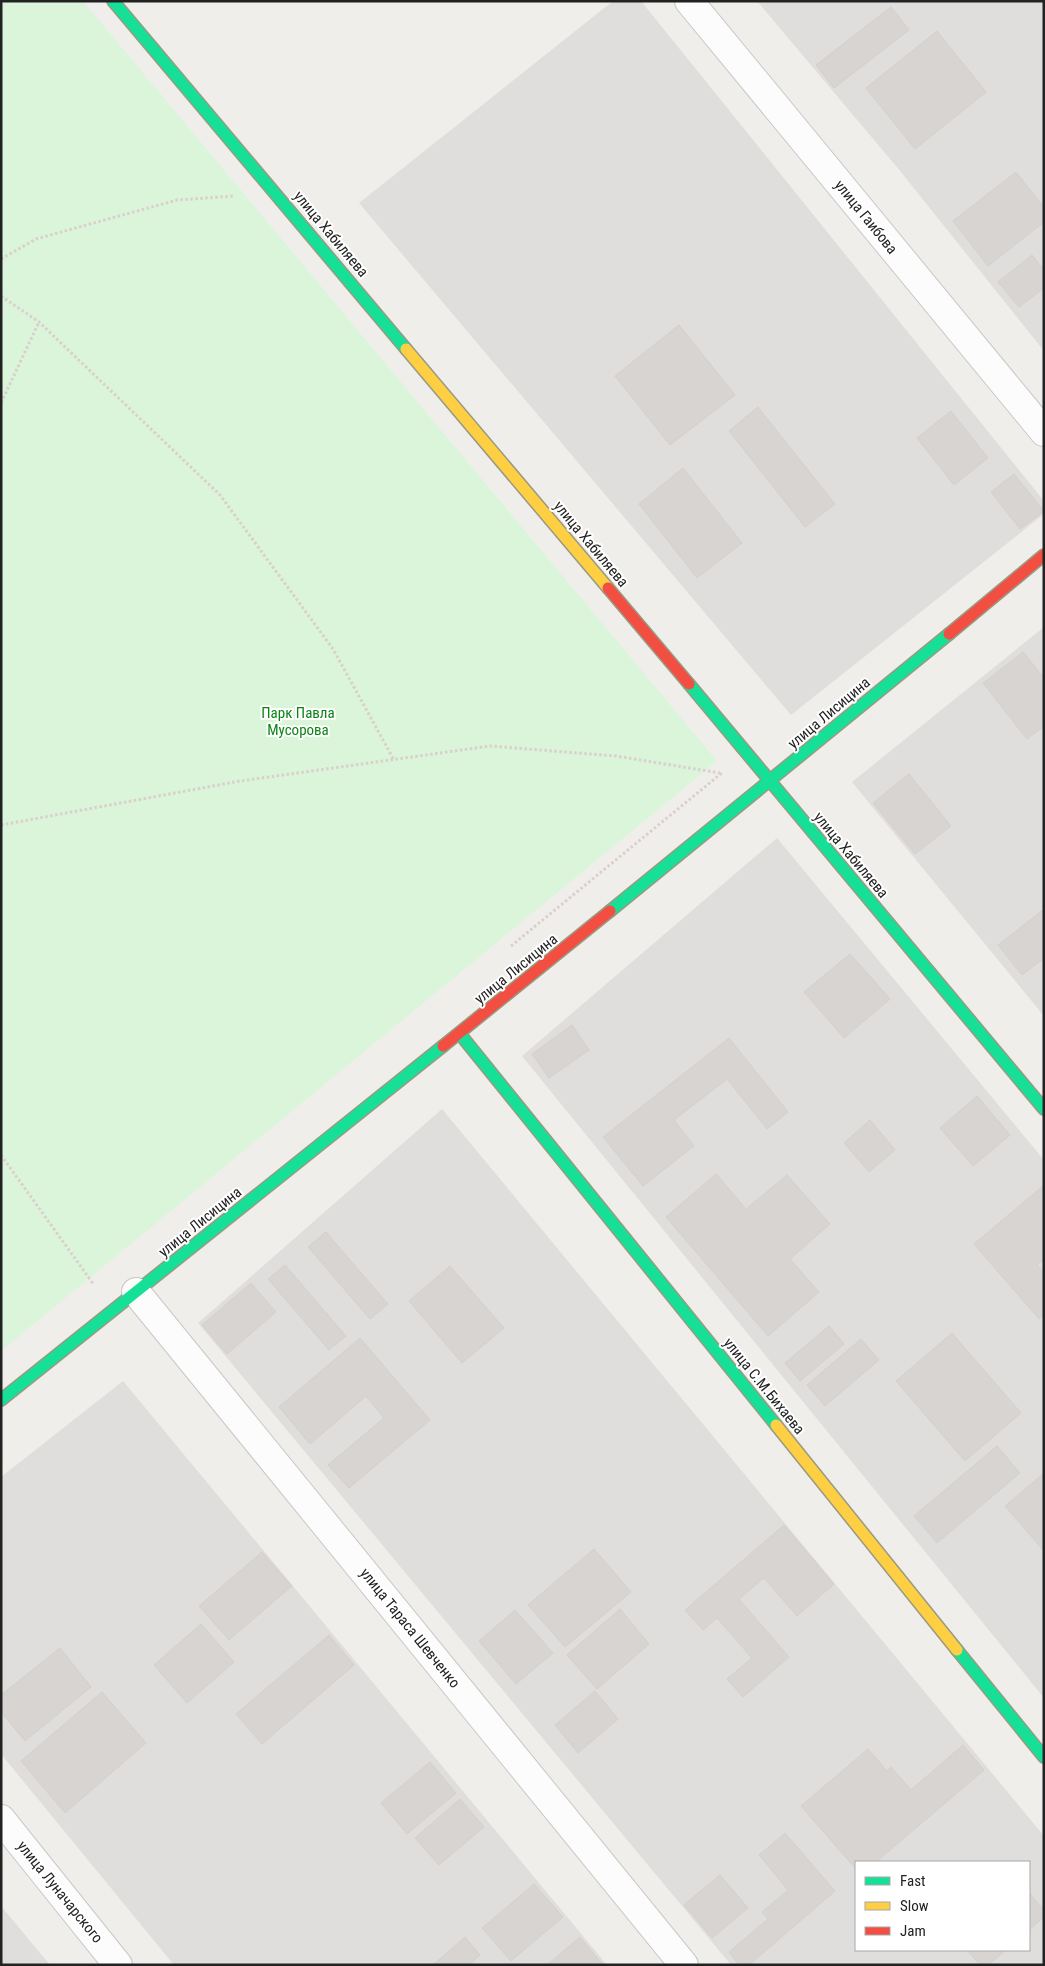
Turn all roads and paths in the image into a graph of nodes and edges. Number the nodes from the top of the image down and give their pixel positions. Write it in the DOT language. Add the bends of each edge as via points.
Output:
graph roads {
  1 [pos="113,1"];
  2 [pos="689,1"];
  3 [pos="277,193"];
  4 [pos="1,259"];
  5 [pos="1,296"];
  6 [pos="39,322"];
  7 [pos="1,403"];
  8 [pos="1044,432"];
  9 [pos="1044,555"];
  10 [pos="394,760"];
  11 [pos="722,773"];
  12 [pos="771,782"];
  13 [pos="1,825"];
  14 [pos="460,1034"];
  15 [pos="1044,1110"];
  16 [pos="1,1155"];
  17 [pos="95,1287"];
  18 [pos="136,1292"];
  19 [pos="1,1400"];
  20 [pos="1044,1757"];
  21 [pos="1,1819"];
  22 [pos="118,1965"];
  23 [pos="684,1965"];
  1 -- 3 [label="street, улица Хабиляева"];
  2 -- 8 [label="street, улица Гаибова"];
  3 -- 4 [label="path" via="177,200 36,239"];
  3 -- 12 [label="street, улица Хабиляева"];
  5 -- 6 [label="path"];
  6 -- 7 [label="path"];
  6 -- 10 [label="path" via="220,495 334,649"];
  9 -- 12 [label="street, улица Лисицина"];
  10 -- 11 [label="path" via="490,746 616,756"];
  10 -- 13 [label="path" via="240,781"];
  12 -- 14 [label="street, улица Лисицина"];
  12 -- 15 [label="street, улица Хабиляева"];
  14 -- 18 [label="street, улица Лисицина"];
  14 -- 20 [label="street, улица С.М.Бихаева"];
  16 -- 17 [label="path"];
  18 -- 19 [label="street, улица Лисицина"];
  18 -- 23 [label="street, улица Тараса Шевченко"];
  21 -- 22 [label="street, улица Луначарского"];
}
